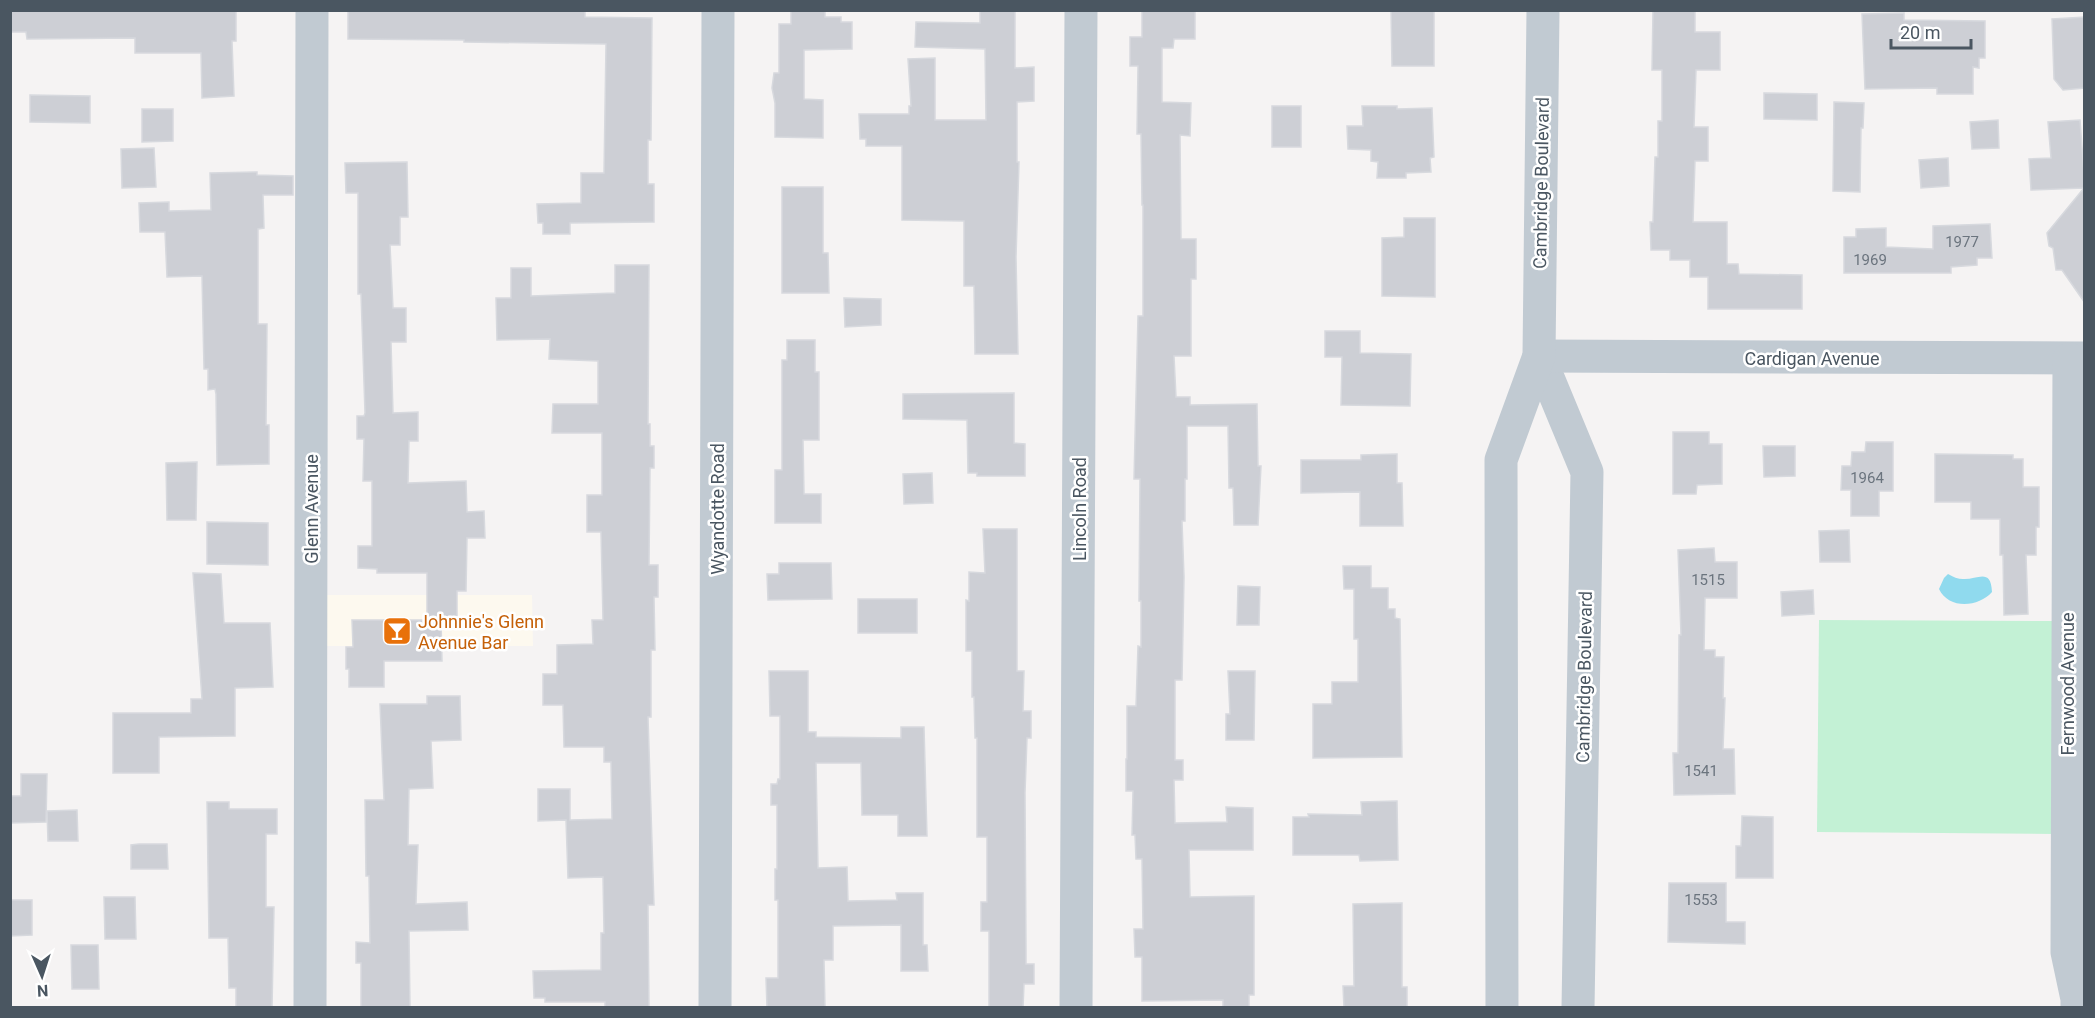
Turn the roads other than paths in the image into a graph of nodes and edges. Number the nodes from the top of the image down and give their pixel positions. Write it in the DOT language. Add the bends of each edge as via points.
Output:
graph roads {
  1 [pos="312,10"];
  2 [pos="718,10"];
  3 [pos="1081,10"];
  4 [pos="1543,10"];
  5 [pos="1539,356"];
  6 [pos="2077,358"];
  7 [pos="310,1008"];
  8 [pos="715,1008"];
  9 [pos="1076,1008"];
  10 [pos="1503,1008"];
  11 [pos="1578,1008"];
  12 [pos="2077,1008"];
  1 -- 7 [label="street, Glenn Avenue"];
  2 -- 8 [label="street, Wyandotte Road"];
  3 -- 9 [label="street, Lincoln Road"];
  4 -- 5 [label="street, Cambridge Boulevard"];
  5 -- 6 [label="street, Cardigan Avenue"];
  5 -- 10 [label="street, Cambridge Boulevard" via="1501,460"];
  5 -- 11 [label="street, Cambridge Boulevard" via="1587,472"];
  6 -- 12 [label="street, Fernwood Avenue" via="2067,952"];
}
